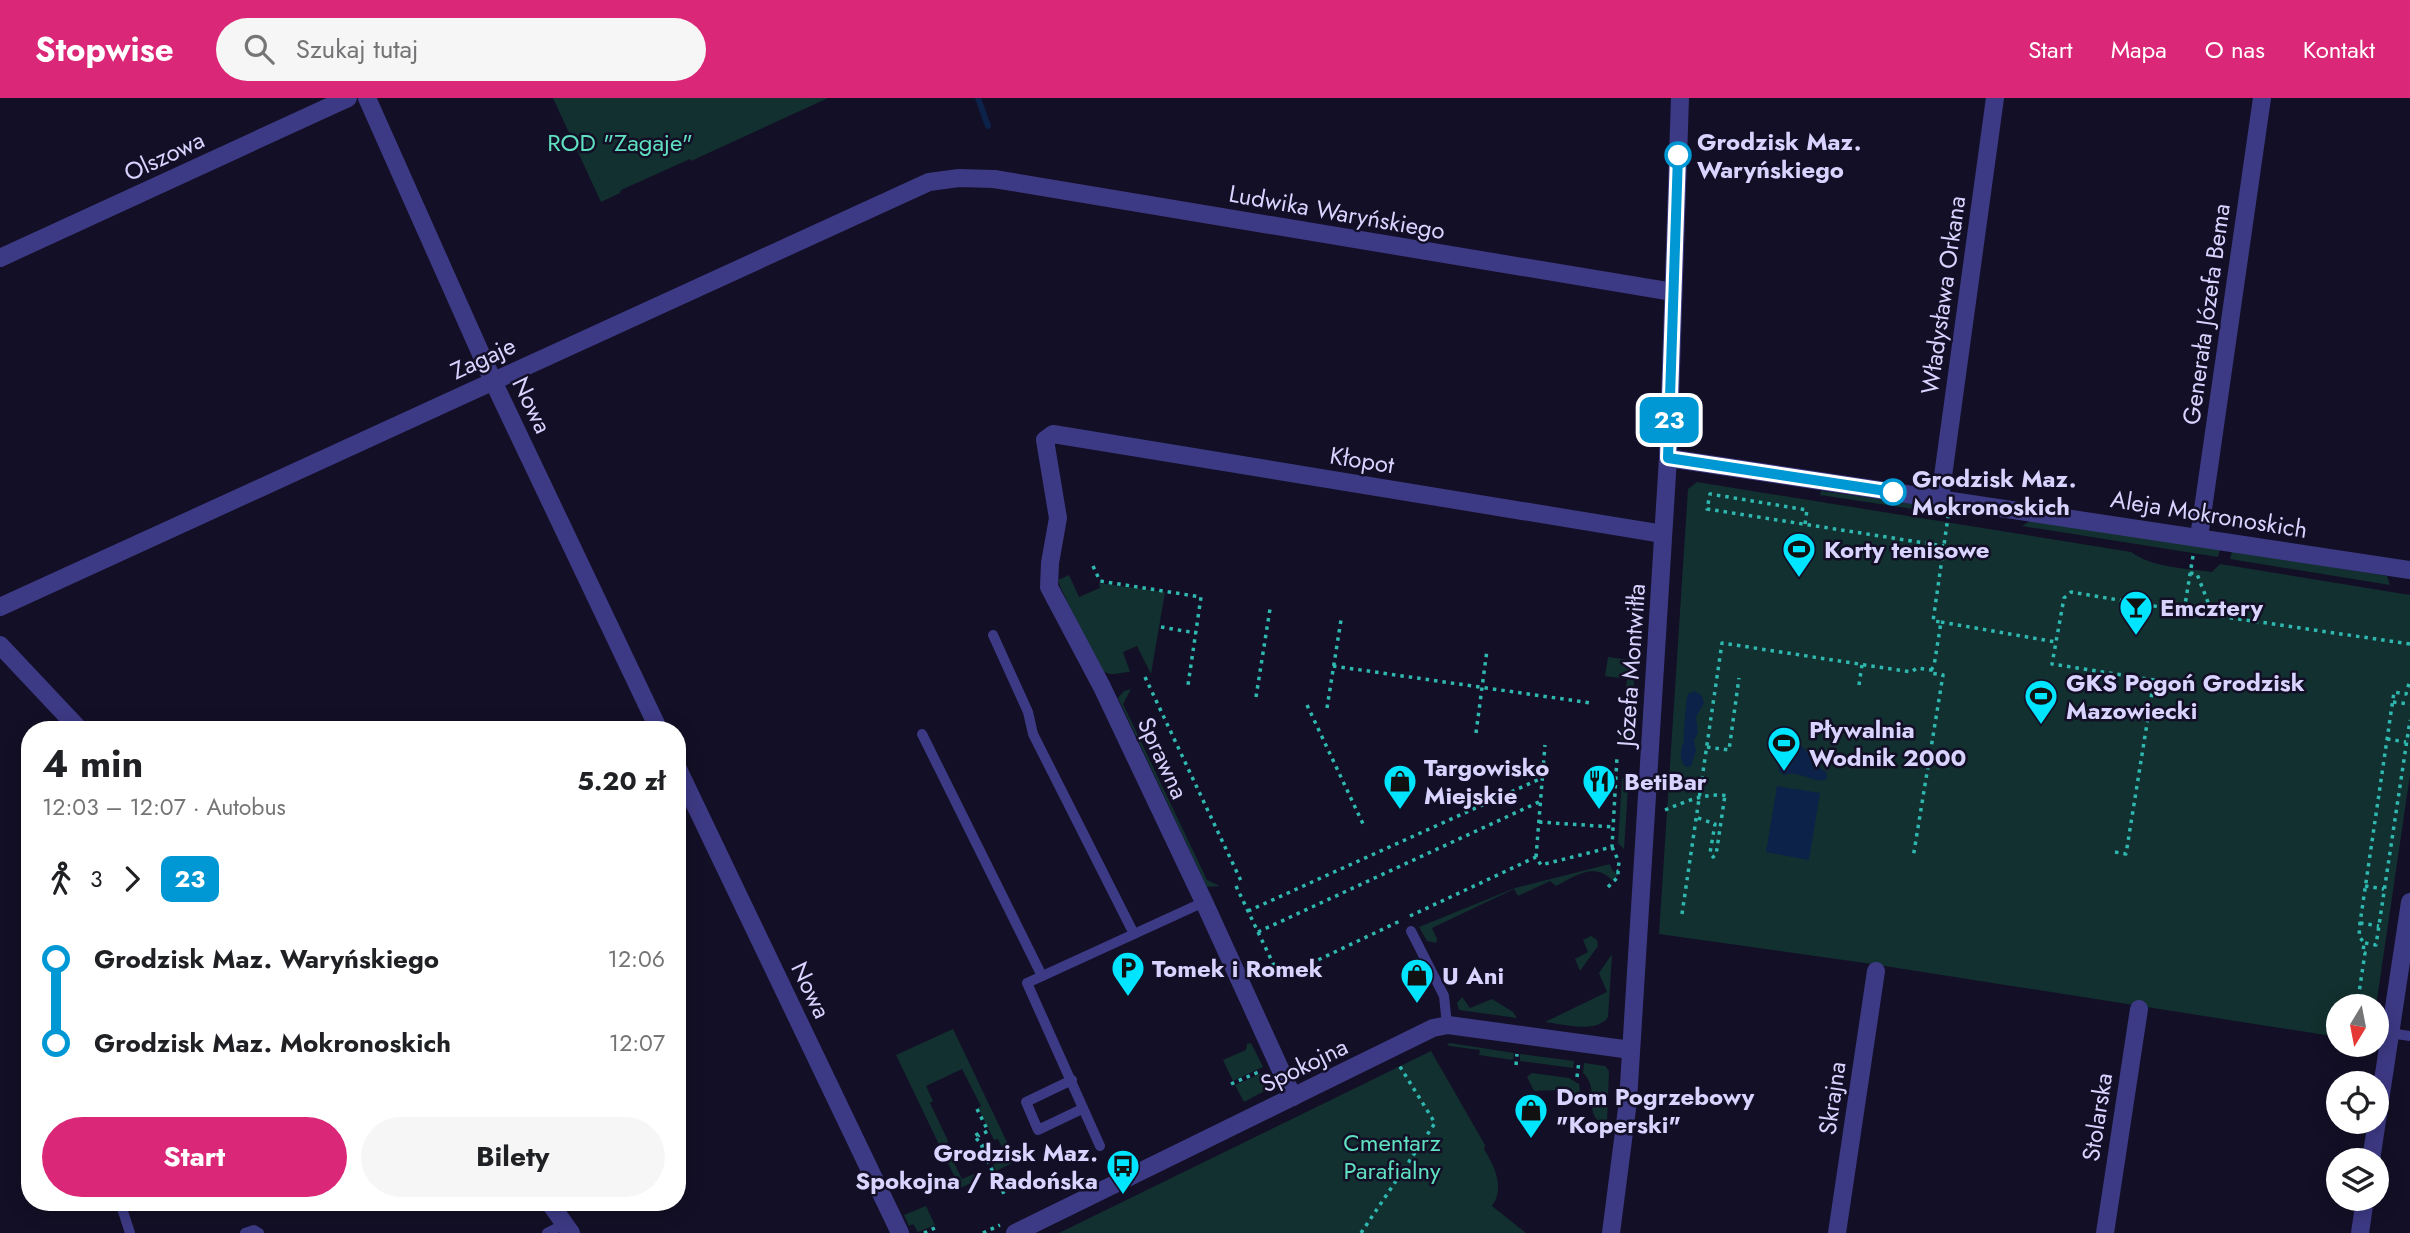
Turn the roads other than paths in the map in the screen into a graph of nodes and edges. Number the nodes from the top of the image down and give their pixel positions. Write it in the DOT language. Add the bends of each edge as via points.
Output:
graph roads {
  1 [pos="348,98"];
  2 [pos="367,98"];
  3 [pos="1680,98"];
  4 [pos="1995,98"];
  5 [pos="2262,98"];
  6 [pos="993,179"];
  7 [pos="0,258"];
  8 [pos="1673,292"];
  9 [pos="493,381"];
  10 [pos="1053,434"];
  11 [pos="1668,458"];
  12 [pos="1940,498"];
  13 [pos="1663,534"];
  14 [pos="2199,537"];
  15 [pos="2410,570"];
  16 [pos="0,607"];
  17 [pos="993,635"];
  18 [pos="0,645"];
  19 [pos="72,721"];
  20 [pos="655,721"];
  21 [pos="922,734"];
  22 [pos="686,786"];
  23 [pos="1204,902"];
  24 [pos="2410,902"];
  25 [pos="1411,931"];
  26 [pos="1134,934"];
  27 [pos="1876,971"];
  28 [pos="1042,976"];
  29 [pos="2138,1009"];
  30 [pos="1447,1025"];
  31 [pos="2390,1033"];
  32 [pos="2410,1036"];
  33 [pos="1631,1050"];
  34 [pos="1072,1080"];
  35 [pos="1293,1097"];
  36 [pos="1082,1109"];
  37 [pos="1101,1146"];
  38 [pos="2373,1148"];
  39 [pos="123,1211"];
  40 [pos="555,1211"];
  41 [pos="2363,1211"];
  42 [pos="568,1229"];
  43 [pos="1008,1229"];
  44 [pos="130,1233"];
  45 [pos="245,1233"];
  46 [pos="260,1233"];
  47 [pos="547,1233"];
  48 [pos="901,1233"];
  49 [pos="1611,1233"];
  50 [pos="1837,1233"];
  51 [pos="2105,1233"];
  52 [pos="2360,1233"];
  1 -- 7 [label="street, Olszowa"];
  2 -- 9 [label="street, Nowa"];
  3 -- 8 [label="street, Józefa Montwiłła"];
  4 -- 12 [label="street, Władysława Orkana"];
  5 -- 14 [label="street, Generała Józefa Bema"];
  6 -- 8 [label="street, Ludwika Waryńskiego"];
  6 -- 9 [label="street, Zagaje" via="959,178 913,188"];
  8 -- 11 [label="street, Józefa Montwiłła"];
  9 -- 16 [label="street, Zagaje"];
  9 -- 20 [label="street, Nowa"];
  10 -- 13 [label="street, Kłopot"];
  10 -- 23 [label="street, Sprawna" via="1045,440 1058,518 1049,587"];
  11 -- 12 [label="street, Aleja Mokronoskich"];
  11 -- 13 [label="street, Józefa Montwiłła"];
  12 -- 14 [label="street, Aleja Mokronoskich"];
  13 -- 33 [label="street, Józefa Montwiłła"];
  14 -- 15 [label="street, Aleja Mokronoskich"];
  17 -- 26 [label="lane" via="1034,734"];
  18 -- 19 [label="street"];
  21 -- 28 [label="lane"];
  22 -- 48 [label="street, Nowa"];
  23 -- 26 [label="lane"];
  23 -- 35 [label="street, Sprawna"];
  24 -- 31 [label="street"];
  25 -- 30 [label="lane" via="1444,996"];
  26 -- 28 [label="lane"];
  27 -- 50 [label="street, Skrajna"];
  28 -- 34 [label="lane" via="1027,983"];
  29 -- 51 [label="street, Stolarska"];
  30 -- 33 [label="street, Spokojna"];
  30 -- 35 [label="street, Spokojna"];
  31 -- 32 [label="lane"];
  31 -- 38 [label="street"];
  33 -- 49 [label="street, Józefa Montwiłła"];
  34 -- 36 [label="lane"];
  34 -- 36 [label="lane" via="1026,1102 1038,1130"];
  35 -- 43 [label="street, Spokojna"];
  36 -- 37 [label="lane"];
  39 -- 44 [label="lane"];
  40 -- 42 [label="street"];
  41 -- 52 [label="street"];
  42 -- 47 [label="lane"];
  45 -- 46 [label="lane"];
}
